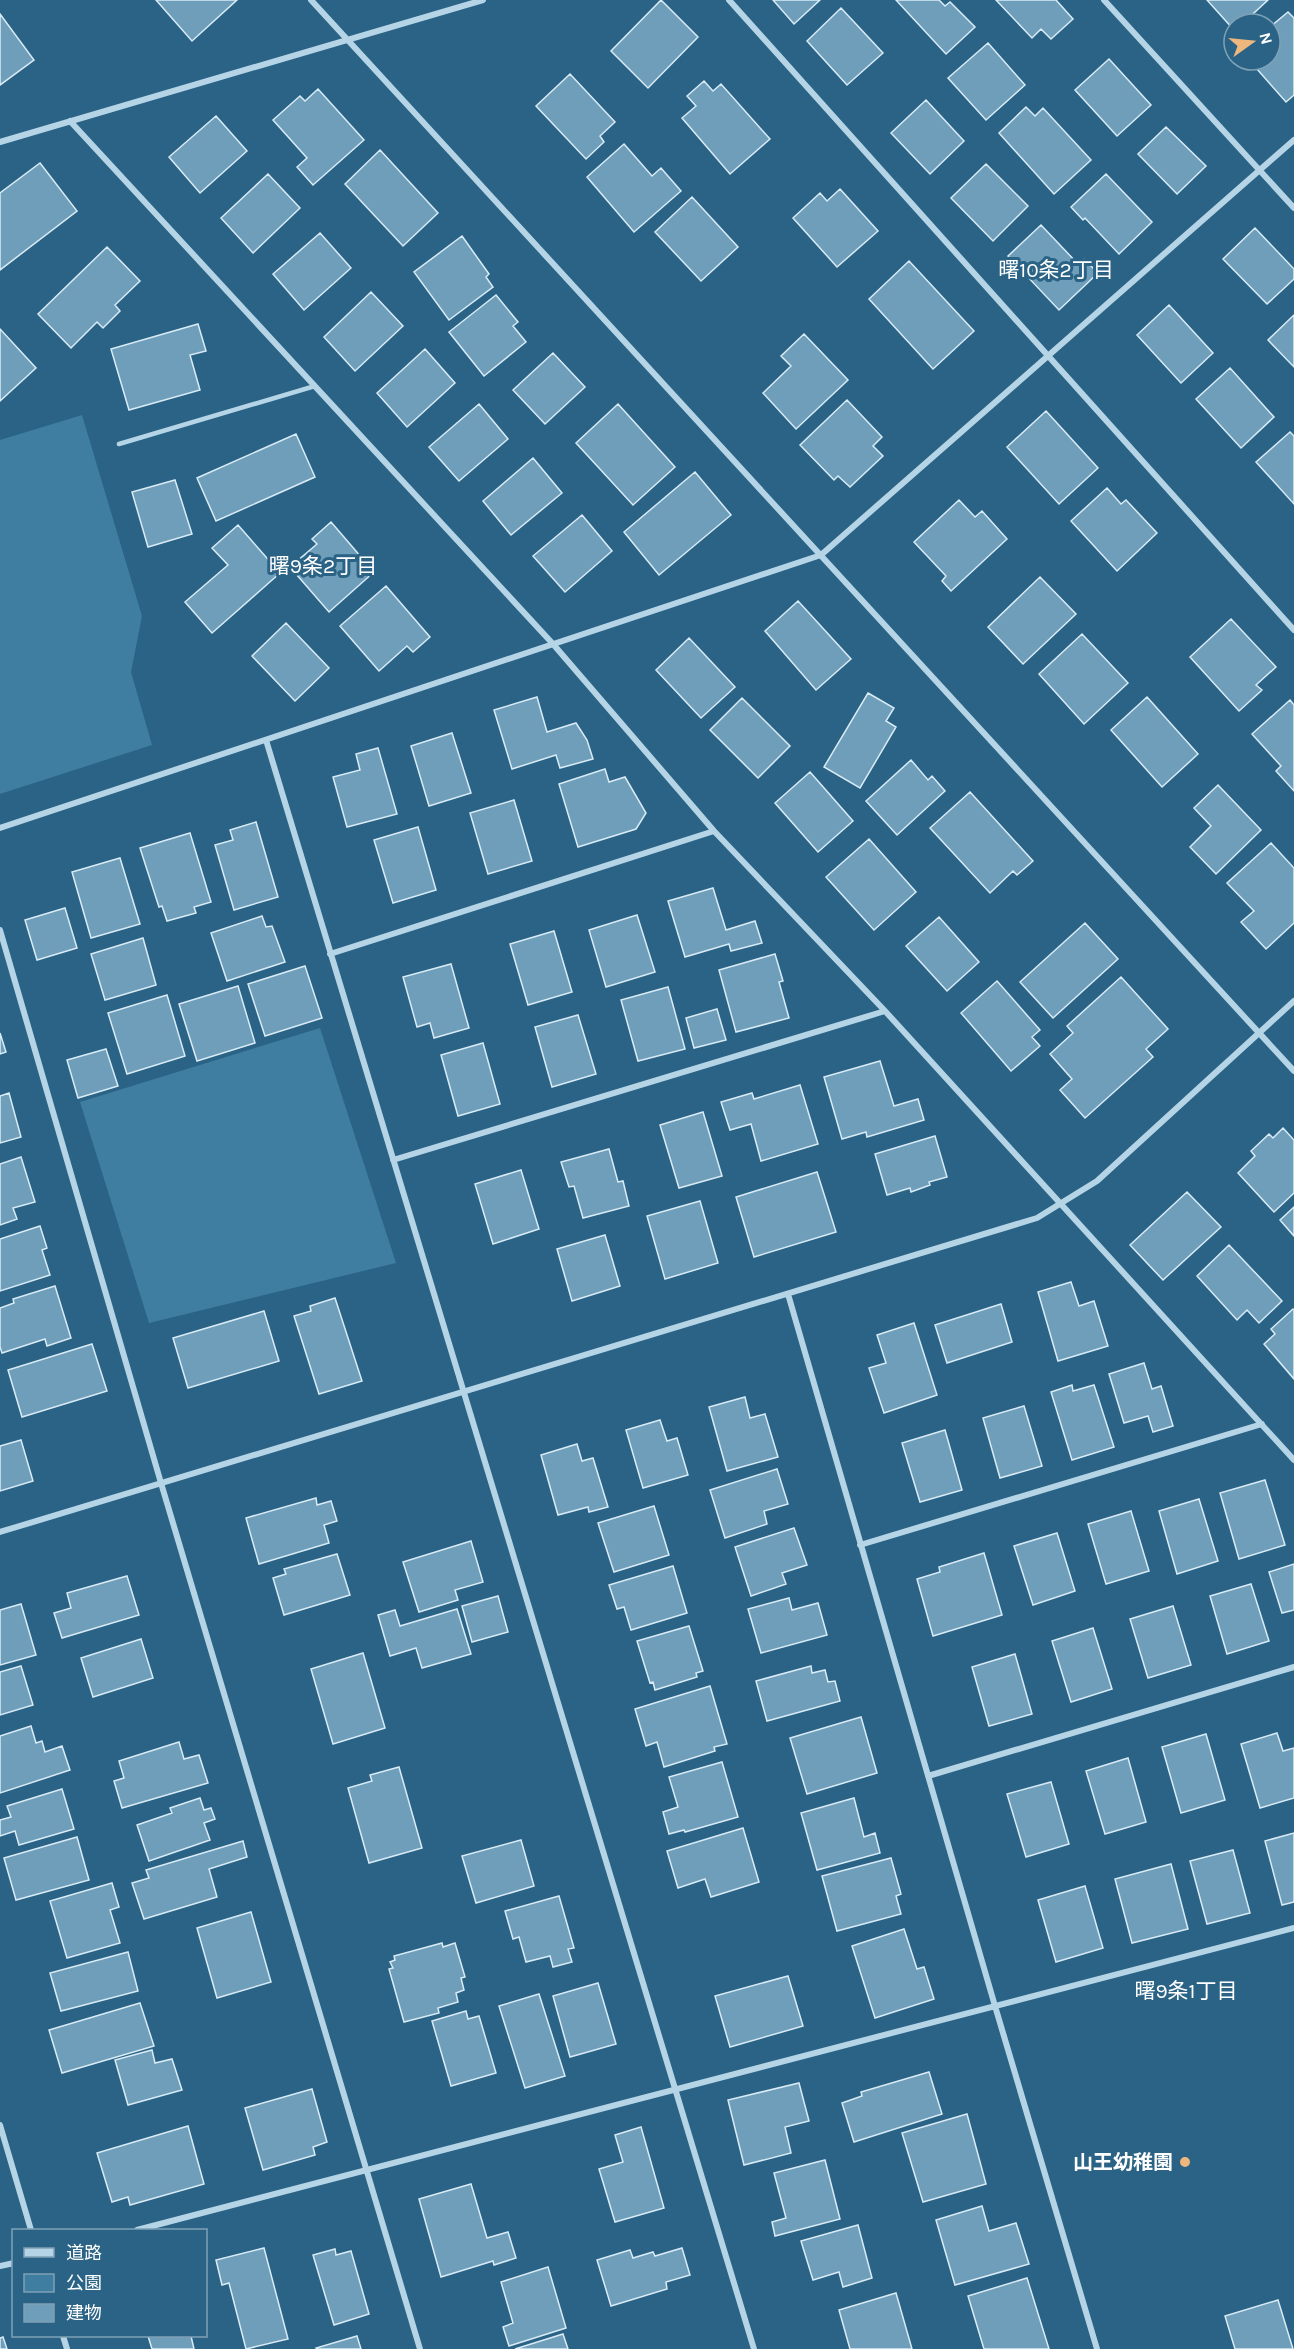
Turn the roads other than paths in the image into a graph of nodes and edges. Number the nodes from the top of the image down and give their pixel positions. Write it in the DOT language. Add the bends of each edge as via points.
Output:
graph roads {
  1 [pos="311,0"];
  2 [pos="483,0"];
  3 [pos="729,0"];
  4 [pos="1104,0"];
  5 [pos="348,40"];
  6 [pos="70,121"];
  7 [pos="1294,140"];
  8 [pos="0,142"];
  9 [pos="1259,170"];
  10 [pos="1294,208"];
  11 [pos="1048,356"];
  12 [pos="315,386"];
  13 [pos="119,444"];
  14 [pos="822,555"];
  15 [pos="1294,630"];
  16 [pos="553,644"];
  17 [pos="266,740"];
  18 [pos="0,828"];
  19 [pos="714,831"];
  20 [pos="0,930"];
  21 [pos="330,954"];
  22 [pos="1294,1001"];
  23 [pos="885,1011"];
  24 [pos="1259,1033"];
  25 [pos="1294,1071"];
  26 [pos="393,1160"];
  27 [pos="1060,1205"];
  28 [pos="788,1294"];
  29 [pos="463,1392"];
  30 [pos="1262,1424"];
  31 [pos="1294,1460"];
  32 [pos="161,1483"];
  33 [pos="0,1532"];
  34 [pos="860,1545"];
  35 [pos="1294,1667"];
  36 [pos="928,1776"];
  37 [pos="1294,1928"];
  38 [pos="995,2006"];
  39 [pos="676,2089"];
  40 [pos="0,2126"];
  41 [pos="366,2170"];
  42 [pos="31,2229"];
  43 [pos="141,2229"];
  44 [pos="420,2349"];
  45 [pos="754,2349"];
  46 [pos="1097,2349"];
  1 -- 5 [label="street"];
  2 -- 5 [label="street"];
  3 -- 11 [label="street"];
  4 -- 9 [label="street"];
  5 -- 6 [label="street"];
  5 -- 14 [label="street"];
  6 -- 8 [label="street"];
  6 -- 12 [label="street"];
  7 -- 9 [label="street"];
  9 -- 10 [label="street"];
  9 -- 11 [label="street"];
  11 -- 14 [label="street"];
  11 -- 15 [label="street"];
  12 -- 13 [label="lane"];
  12 -- 16 [label="street"];
  14 -- 16 [label="street"];
  14 -- 24 [label="street"];
  16 -- 17 [label="street"];
  16 -- 19 [label="street"];
  17 -- 18 [label="street"];
  17 -- 21 [label="street"];
  19 -- 21 [label="street"];
  19 -- 23 [label="street"];
  20 -- 32 [label="street"];
  21 -- 26 [label="street"];
  22 -- 24 [label="street"];
  23 -- 26 [label="street"];
  23 -- 27 [label="street"];
  24 -- 25 [label="street"];
  24 -- 27 [label="street" via="1097,1181"];
  26 -- 29 [label="street"];
  27 -- 28 [label="street" via="1037,1218"];
  27 -- 30 [label="street"];
  28 -- 29 [label="street"];
  28 -- 34 [label="street"];
  29 -- 32 [label="street"];
  29 -- 39 [label="street"];
  30 -- 31 [label="street"];
  30 -- 34 [label="street"];
  32 -- 33 [label="street"];
  32 -- 41 [label="street"];
  34 -- 36 [label="street"];
  35 -- 36 [label="street"];
  36 -- 38 [label="street"];
  37 -- 38 [label="street"];
  38 -- 39 [label="street"];
  38 -- 46 [label="street"];
  39 -- 41 [label="street"];
  39 -- 45 [label="street"];
  40 -- 42 [label="street"];
  41 -- 43 [label="street"];
  41 -- 44 [label="street"];
}
